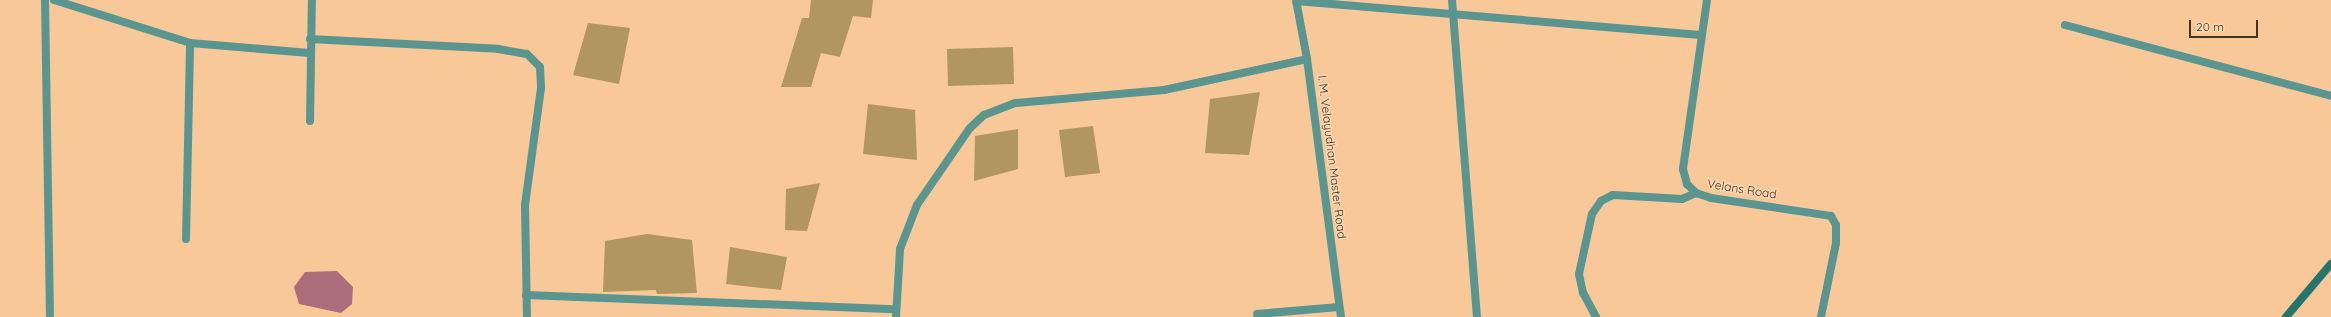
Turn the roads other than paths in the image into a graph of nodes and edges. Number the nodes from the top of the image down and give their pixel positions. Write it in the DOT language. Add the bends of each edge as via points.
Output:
graph roads {
  1 [pos="45,0"];
  2 [pos="54,0"];
  3 [pos="312,0"];
  4 [pos="1452,0"];
  5 [pos="1706,0"];
  6 [pos="1296,1"];
  7 [pos="1453,15"];
  8 [pos="2065,25"];
  9 [pos="1701,35"];
  10 [pos="310,39"];
  11 [pos="190,43"];
  12 [pos="310,53"];
  13 [pos="1307,59"];
  14 [pos="2331,96"];
  15 [pos="310,122"];
  16 [pos="1696,193"];
  17 [pos="186,239"];
  18 [pos="2331,264"];
  19 [pos="526,295"];
  20 [pos="1339,307"];
  21 [pos="895,313"];
  22 [pos="50,314"];
  23 [pos="1257,314"];
  24 [pos="527,317"];
  25 [pos="1341,317"];
  26 [pos="1477,317"];
  27 [pos="1596,317"];
  28 [pos="1821,317"];
  29 [pos="2286,317"];
  1 -- 22 [label="street"];
  2 -- 11 [label="street"];
  3 -- 10 [label="street"];
  4 -- 7 [label="street"];
  5 -- 9 [label="street, Velans Road"];
  6 -- 7 [label="street"];
  6 -- 13 [label="street, I. M. Velayudhan Master Road"];
  7 -- 9 [label="street"];
  7 -- 26 [label="street"];
  8 -- 14 [label="street"];
  9 -- 16 [label="street, Velans Road" via="1683,169 1687,184"];
  10 -- 12 [label="street"];
  10 -- 19 [label="street" via="498,49 527,54 540,67 541,88 525,205"];
  11 -- 12 [label="street"];
  11 -- 17 [label="street"];
  12 -- 15 [label="street"];
  13 -- 20 [label="street, I. M. Velayudhan Master Road"];
  13 -- 21 [label="street" via="1164,90 1016,103 984,115 970,128 917,205 900,249"];
  16 -- 27 [label="street" via="1682,199 1613,195 1601,201 1592,214 1579,274 1583,293"];
  16 -- 28 [label="street, Velans Road" via="1831,216 1836,225 1836,243"];
  18 -- 29 [label="main road"];
  19 -- 21 [label="street"];
  19 -- 24 [label="street"];
  20 -- 23 [label="street"];
  20 -- 25 [label="street, I. M. Velayudhan Master Road"];
}
